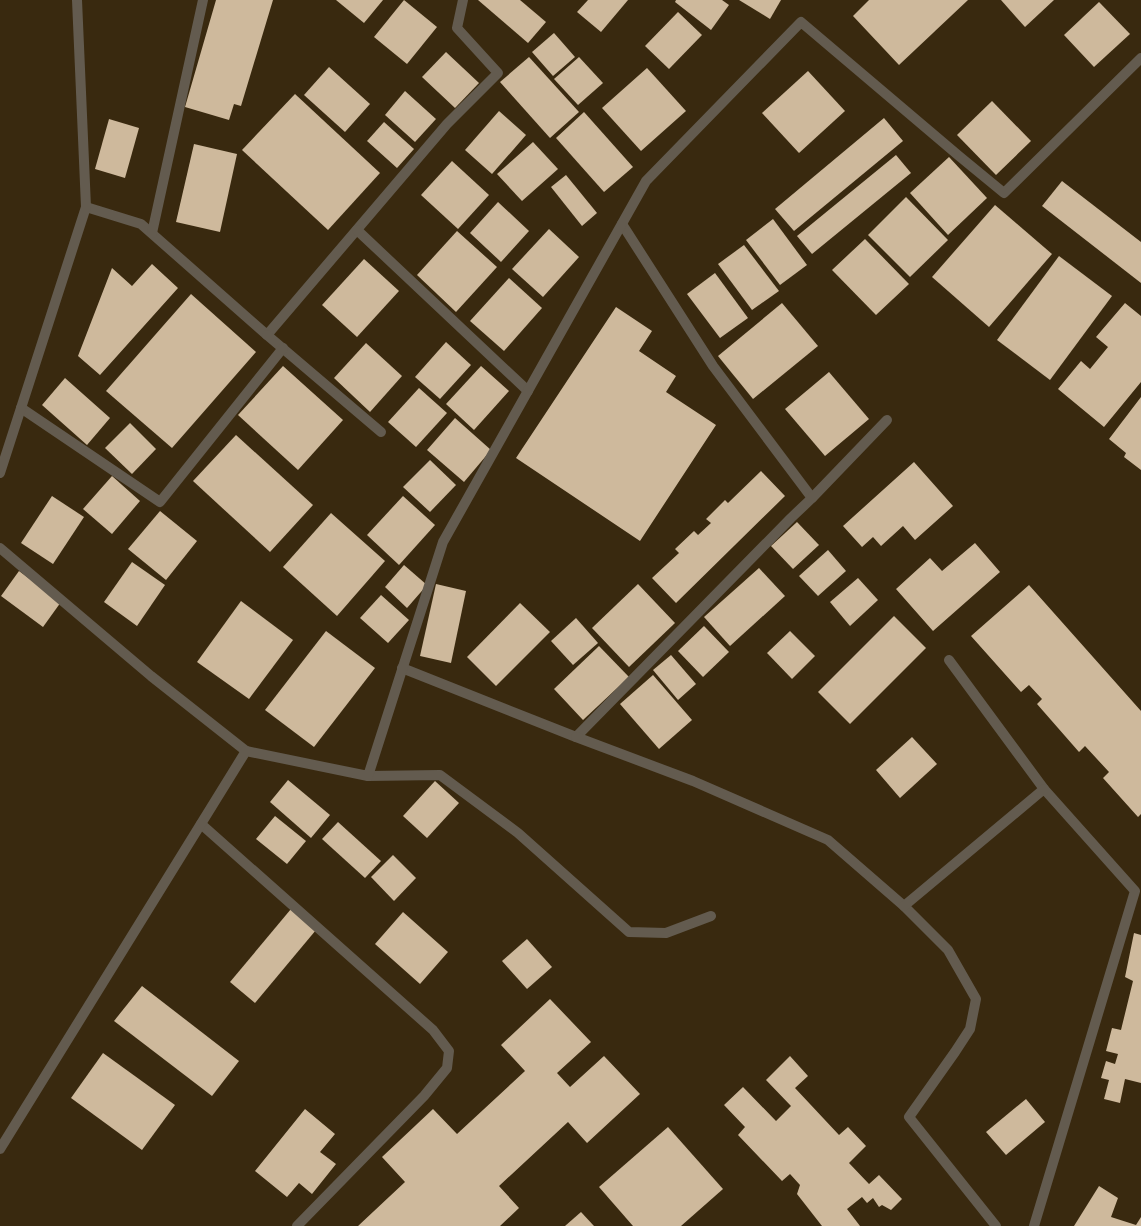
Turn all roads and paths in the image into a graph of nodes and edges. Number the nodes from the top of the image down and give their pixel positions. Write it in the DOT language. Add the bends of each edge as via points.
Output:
graph roads {
  1 [pos="77,0"];
  2 [pos="203,0"];
  3 [pos="463,0"];
  4 [pos="1141,58"];
  5 [pos="86,207"];
  6 [pos="622,224"];
  7 [pos="357,230"];
  8 [pos="152,233"];
  9 [pos="268,335"];
  10 [pos="283,348"];
  11 [pos="528,391"];
  12 [pos="21,408"];
  13 [pos="887,420"];
  14 [pos="381,432"];
  15 [pos="0,473"];
  16 [pos="812,498"];
  17 [pos="0,548"];
  18 [pos="949,660"];
  19 [pos="402,668"];
  20 [pos="576,737"];
  21 [pos="246,751"];
  22 [pos="368,776"];
  23 [pos="1044,789"];
  24 [pos="201,824"];
  25 [pos="904,906"];
  26 [pos="711,916"];
  27 [pos="0,1149"];
  28 [pos="297,1226"];
  29 [pos="996,1226"];
  30 [pos="1034,1226"];
  1 -- 5 [label="street"];
  2 -- 8 [label="street"];
  3 -- 7 [label="street" via="457,28 498,73 447,124"];
  4 -- 6 [label="street" via="1004,193 801,22 646,181"];
  5 -- 8 [label="street" via="142,224"];
  5 -- 12 [label="street"];
  6 -- 11 [label="street"];
  6 -- 16 [label="street" via="713,366"];
  7 -- 9 [label="street"];
  7 -- 11 [label="street"];
  8 -- 9 [label="street"];
  9 -- 10 [label="street"];
  10 -- 12 [label="street" via="160,502"];
  10 -- 14 [label="street"];
  11 -- 19 [label="street" via="443,542"];
  12 -- 15 [label="street"];
  13 -- 16 [label="street"];
  16 -- 20 [label="street"];
  17 -- 21 [label="street" via="151,676"];
  18 -- 23 [label="street"];
  19 -- 20 [label="street"];
  19 -- 22 [label="street"];
  20 -- 25 [label="street" via="693,781 828,840"];
  21 -- 22 [label="street"];
  21 -- 24 [label="street"];
  22 -- 26 [label="street" via="440,775 518,833 628,932 666,933"];
  23 -- 25 [label="street"];
  23 -- 30 [label="street" via="1135,891"];
  24 -- 27 [label="street"];
  24 -- 28 [label="street" via="433,1030 448,1051 447,1068 424,1096"];
  25 -- 29 [label="street" via="948,950 976,999 970,1029 909,1117"];
}
